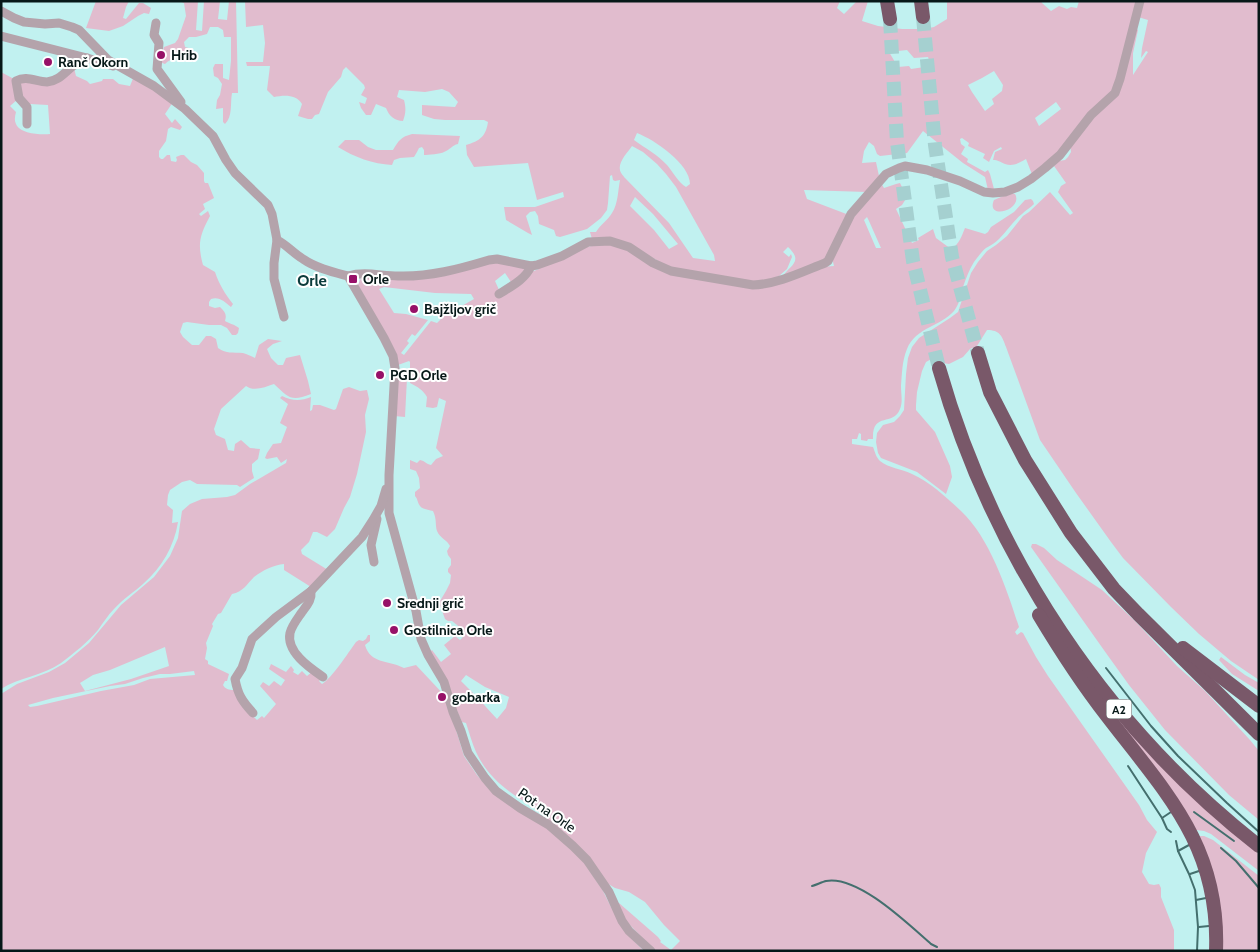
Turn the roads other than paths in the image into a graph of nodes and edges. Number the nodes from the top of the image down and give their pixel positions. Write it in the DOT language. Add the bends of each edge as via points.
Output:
graph roads {
  1 [pos="887,1"];
  2 [pos="921,1"];
  3 [pos="1140,1"];
  4 [pos="1,11"];
  5 [pos="890,18"];
  6 [pos="923,18"];
  7 [pos="156,23"];
  8 [pos="1,36"];
  9 [pos="87,58"];
  10 [pos="130,71"];
  11 [pos="185,109"];
  12 [pos="27,124"];
  13 [pos="277,240"];
  14 [pos="531,266"];
  15 [pos="348,276"];
  16 [pos="499,294"];
  17 [pos="284,317"];
  18 [pos="978,353"];
  19 [pos="939,368"];
  20 [pos="383,509"];
  21 [pos="1009,546"];
  22 [pos="374,562"];
  23 [pos="1114,588"];
  24 [pos="311,591"];
  25 [pos="323,678"];
  26 [pos="1259,706"];
  27 [pos="253,713"];
  28 [pos="1259,734"];
  29 [pos="1259,846"];
  30 [pos="651,951"];
  31 [pos="1216,951"];
  1 -- 5 [label="highway"];
  2 -- 6 [label="highway"];
  3 -- 14 [label="street" via="1115,93 1091,115 1060,155 1018,187 1004,192 984,192 927,170 899,168 886,174 851,214 828,261 765,285 672,271 629,247 610,241 588,242 547,262"];
  4 -- 10 [label="street" via="24,22 58,23 79,30 108,60"];
  7 -- 11 [label="street" via="154,35 160,42 157,69"];
  8 -- 9 [label="street"];
  9 -- 10 [label="street"];
  9 -- 12 [label="street" via="59,78 47,82 26,78 16,81 19,98 27,107"];
  10 -- 11 [label="street"];
  11 -- 13 [label="street" via="213,136 235,173 268,205"];
  13 -- 15 [label="street" via="302,259"];
  13 -- 17 [label="street" via="274,279"];
  14 -- 15 [label="street" via="497,259 440,273 399,276 358,273"];
  14 -- 16 [label="street" via="519,281"];
  15 -- 20 [label="street" via="384,338 395,368 390,475"];
  18 -- 23 [label="highway" via="990,392 1025,460 1071,533"];
  19 -- 21 [label="highway, A2" via="965,448"];
  20 -- 22 [label="street" via="370,545"];
  20 -- 24 [label="street" via="362,537"];
  20 -- 30 [label="street, Pot na Orle" via="389,513 421,639 444,682 468,753 496,791 549,825 587,860 629,930"];
  21 -- 29 [label="highway, A2" via="1062,633 1112,701 1181,776"];
  21 -- 31 [label="highway" via="1020,580 1055,641 1188,826 1212,890"];
  23 -- 26 [label="highway" via="1188,652"];
  23 -- 28 [label="highway"];
  24 -- 25 [label="street" via="309,602 290,633 290,640 304,663"];
  24 -- 27 [label="street" via="252,639 235,679 238,694"];
}
